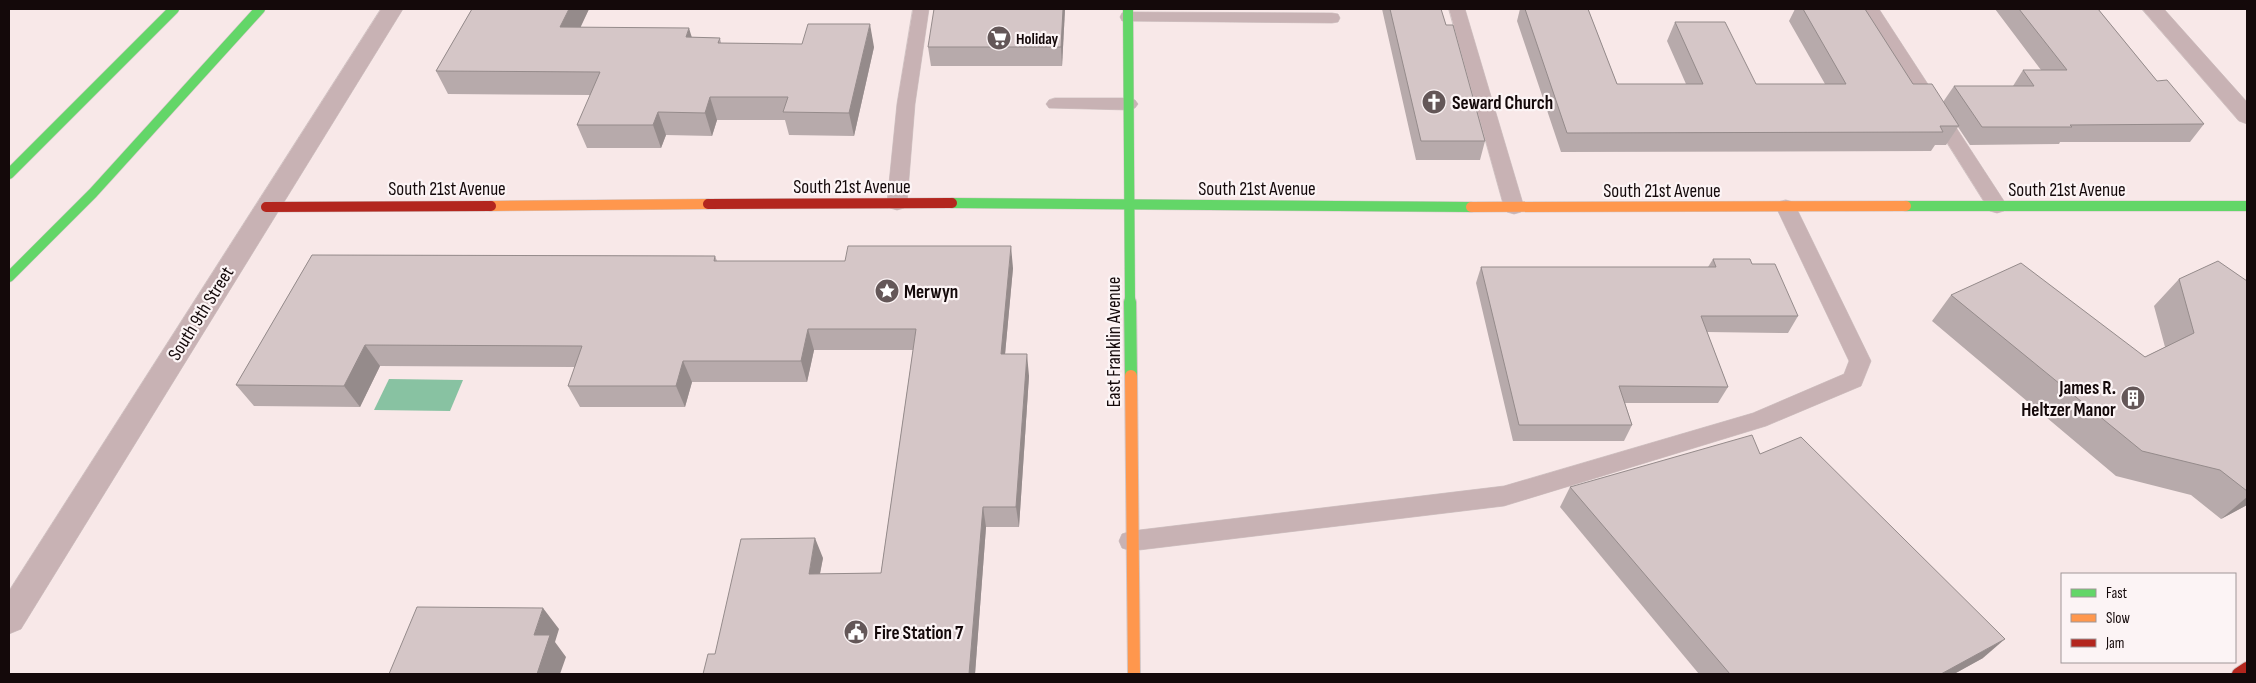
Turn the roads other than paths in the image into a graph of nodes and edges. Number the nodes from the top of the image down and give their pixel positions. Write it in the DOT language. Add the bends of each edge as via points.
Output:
graph roads {
  1 [pos="174,9"];
  2 [pos="260,9"];
  3 [pos="392,9"];
  4 [pos="921,9"];
  5 [pos="1457,9"];
  6 [pos="1871,9"];
  7 [pos="2153,9"];
  8 [pos="1128,13"];
  9 [pos="1332,18"];
  10 [pos="1055,104"];
  11 [pos="1129,104"];
  12 [pos="2247,116"];
  13 [pos="9,174"];
  14 [pos="897,204"];
  15 [pos="1130,204"];
  16 [pos="1998,206"];
  17 [pos="2247,206"];
  18 [pos="266,207"];
  19 [pos="1786,207"];
  20 [pos="1514,208"];
  21 [pos="9,277"];
  22 [pos="1131,541"];
  23 [pos="9,619"];
  24 [pos="2247,668"];
  25 [pos="1134,674"];
  26 [pos="2238,674"];
  1 -- 13 [label="main road"];
  2 -- 21 [label="main road" via="93,193"];
  3 -- 18 [label="street, South 9th Street"];
  4 -- 14 [label="lane" via="906,104"];
  5 -- 20 [label="lane"];
  6 -- 16 [label="lane"];
  7 -- 12 [label="street"];
  8 -- 9 [label="lane"];
  8 -- 11 [label="main road, East Franklin Avenue"];
  10 -- 11 [label="lane"];
  11 -- 15 [label="main road, East Franklin Avenue"];
  14 -- 15 [label="main road, South 21st Avenue"];
  14 -- 18 [label="main road, South 21st Avenue"];
  15 -- 20 [label="main road, South 21st Avenue"];
  15 -- 22 [label="main road, East Franklin Avenue"];
  16 -- 17 [label="main road, South 21st Avenue"];
  16 -- 19 [label="main road, South 21st Avenue"];
  18 -- 23 [label="street, South 9th Street"];
  19 -- 20 [label="main road, South 21st Avenue"];
  19 -- 22 [label="lane" via="1860,361 1853,380 1758,420 1504,496"];
  22 -- 25 [label="main road, East Franklin Avenue"];
  24 -- 26 [label="main road"];
}
